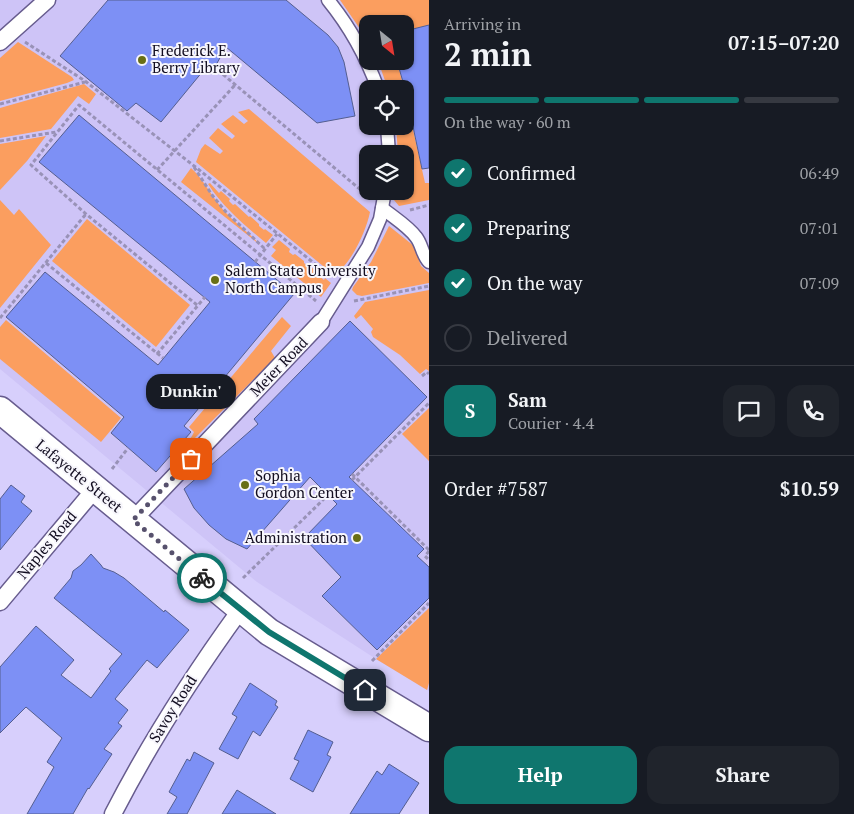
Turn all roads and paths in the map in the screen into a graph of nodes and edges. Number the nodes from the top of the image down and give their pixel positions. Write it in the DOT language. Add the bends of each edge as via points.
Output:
graph roads {
  1 [pos="47,0"];
  2 [pos="328,0"];
  3 [pos="18,38"];
  4 [pos="0,42"];
  5 [pos="213,66"];
  6 [pos="375,80"];
  7 [pos="85,82"];
  8 [pos="235,85"];
  9 [pos="0,104"];
  10 [pos="56,132"];
  11 [pos="0,141"];
  12 [pos="174,151"];
  13 [pos="194,167"];
  14 [pos="157,170"];
  15 [pos="383,200"];
  16 [pos="382,208"];
  17 [pos="86,214"];
  18 [pos="277,234"];
  19 [pos="266,249"];
  20 [pos="260,255"];
  21 [pos="255,262"];
  22 [pos="429,262"];
  23 [pos="46,263"];
  24 [pos="429,286"];
  25 [pos="343,287"];
  26 [pos="204,297"];
  27 [pos="197,305"];
  28 [pos="327,313"];
  29 [pos="0,318"];
  30 [pos="157,354"];
  31 [pos="163,358"];
  32 [pos="429,374"];
  33 [pos="422,376"];
  34 [pos="429,403"];
  35 [pos="0,410"];
  36 [pos="128,448"];
  37 [pos="112,469"];
  38 [pos="95,488"];
  39 [pos="328,495"];
  40 [pos="133,520"];
  41 [pos="429,550"];
  42 [pos="429,560"];
  43 [pos="243,578"];
  44 [pos="0,602"];
  45 [pos="429,603"];
  46 [pos="241,609"];
  47 [pos="372,661"];
  48 [pos="429,728"];
  49 [pos="113,814"];
  1 -- 4 [label="street"];
  2 -- 6 [label="street" via="349,28"];
  3 -- 7 [label="path"];
  5 -- 8 [label="path"];
  7 -- 9 [label="path"];
  7 -- 12 [label="path"];
  8 -- 12 [label="path"];
  8 -- 16 [label="path"];
  10 -- 11 [label="path"];
  10 -- 14 [label="path" via="79,105"];
  10 -- 17 [label="path" via="31,165"];
  12 -- 13 [label="path"];
  12 -- 14 [label="path"];
  13 -- 18 [label="path"];
  13 -- 19 [label="path" via="226,212"];
  14 -- 20 [label="path"];
  15 -- 16 [label="street"];
  16 -- 22 [label="street" via="415,235"];
  16 -- 25 [label="street" via="368,247"];
  17 -- 23 [label="path"];
  17 -- 27 [label="path"];
  18 -- 19 [label="path"];
  18 -- 25 [label="path"];
  19 -- 20 [label="path"];
  20 -- 21 [label="path"];
  20 -- 28 [label="path"];
  23 -- 29 [label="path"];
  23 -- 30 [label="path"];
  24 -- 28 [label="path"];
  25 -- 28 [label="street"];
  26 -- 27 [label="path"];
  27 -- 30 [label="path"];
  28 -- 40 [label="street, Meier Road"];
  30 -- 31 [label="path"];
  32 -- 33 [label="path"];
  34 -- 41 [label="path" via="353,477"];
  35 -- 38 [label="main road, Lafayette Street"];
  36 -- 37 [label="path"];
  38 -- 40 [label="main road, Lafayette Street"];
  38 -- 44 [label="street, Naples Road"];
  39 -- 43 [label="path"];
  40 -- 46 [label="main road, Lafayette Street"];
  41 -- 42 [label="path" via="425,556"];
  45 -- 47 [label="path"];
  46 -- 48 [label="main road, Lafayette Street" via="269,632"];
  46 -- 49 [label="street, Savoy Road" via="174,705"];
}
